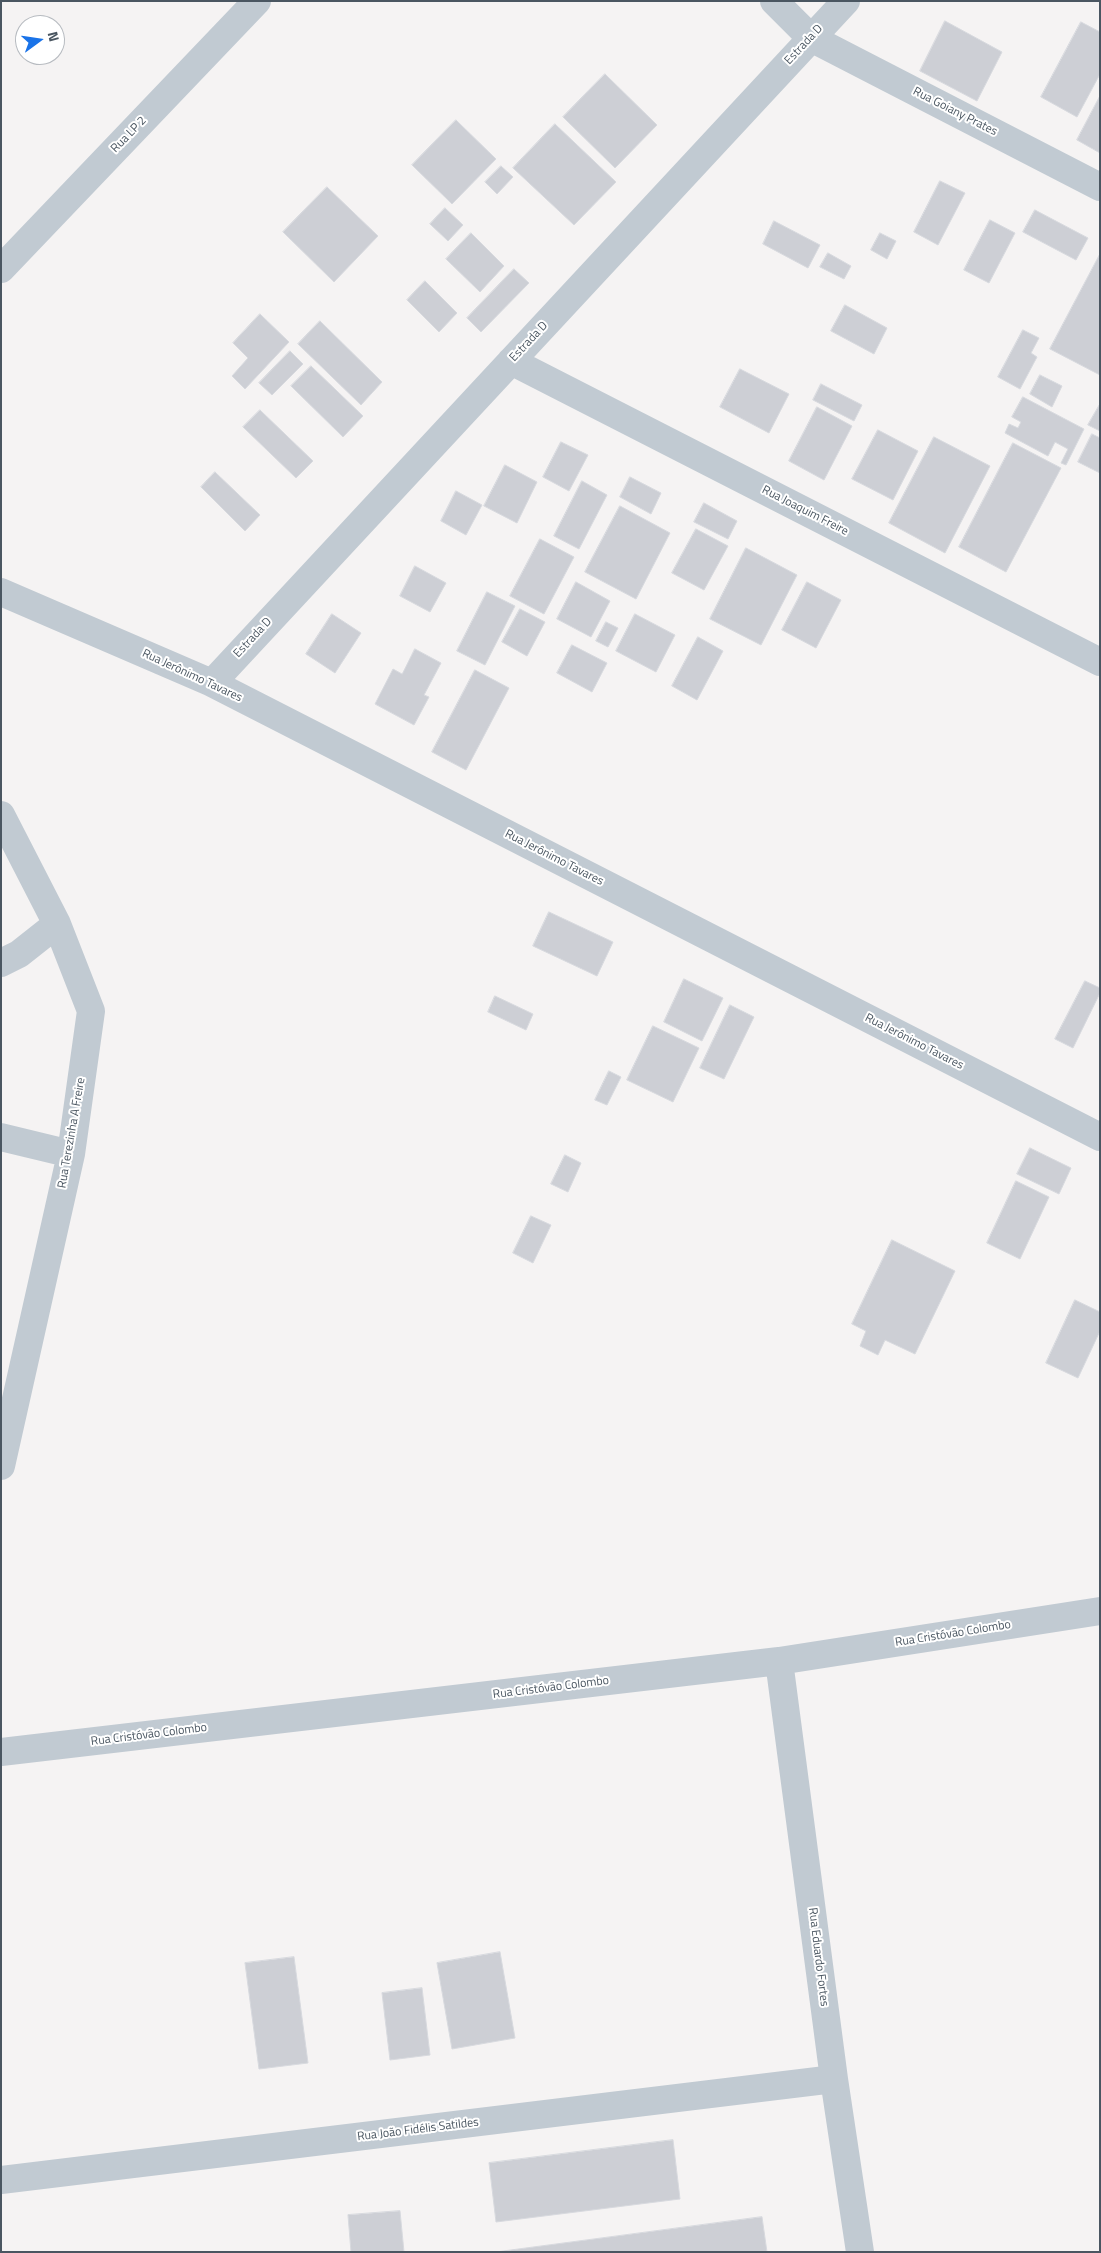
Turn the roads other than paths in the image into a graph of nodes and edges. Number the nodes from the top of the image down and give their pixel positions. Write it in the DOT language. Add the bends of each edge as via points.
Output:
graph roads {
  1 [pos="257,1"];
  2 [pos="774,1"];
  3 [pos="846,1"];
  4 [pos="811,38"];
  5 [pos="1100,187"];
  6 [pos="1,269"];
  7 [pos="511,360"];
  8 [pos="1,592"];
  9 [pos="1100,662"];
  10 [pos="212,683"];
  11 [pos="1,815"];
  12 [pos="57,924"];
  13 [pos="1,963"];
  14 [pos="1,1137"];
  15 [pos="1100,1137"];
  16 [pos="71,1154"];
  17 [pos="1,1466"];
  18 [pos="1100,1611"];
  19 [pos="779,1661"];
  20 [pos="1,1752"];
  21 [pos="834,2079"];
  22 [pos="1,2180"];
  23 [pos="860,2252"];
  1 -- 6 [label="street, Rua LP 2"];
  2 -- 4 [label="street, Rua Goiany Prates"];
  3 -- 4 [label="street, Estrada D"];
  4 -- 5 [label="street, Rua Goiany Prates"];
  4 -- 7 [label="street, Estrada D"];
  7 -- 9 [label="street, Rua Joaquim Freire"];
  7 -- 10 [label="street, Estrada D"];
  8 -- 10 [label="street, Rua Jerônimo Tavares"];
  10 -- 15 [label="street, Rua Jerônimo Tavares"];
  11 -- 12 [label="street, Rua Terezinha A Freire"];
  12 -- 13 [label="street" via="19,954"];
  12 -- 16 [label="street, Rua Terezinha A Freire" via="91,1011"];
  14 -- 16 [label="street"];
  16 -- 17 [label="street, Rua Terezinha A Freire"];
  18 -- 19 [label="street, Rua Cristóvão Colombo"];
  19 -- 20 [label="street, Rua Cristóvão Colombo"];
  19 -- 21 [label="street, Rua Eduardo Fortes"];
  21 -- 22 [label="street, Rua João Fidélis Satildes"];
  21 -- 23 [label="street, Rua Eduardo Fortes"];
}
